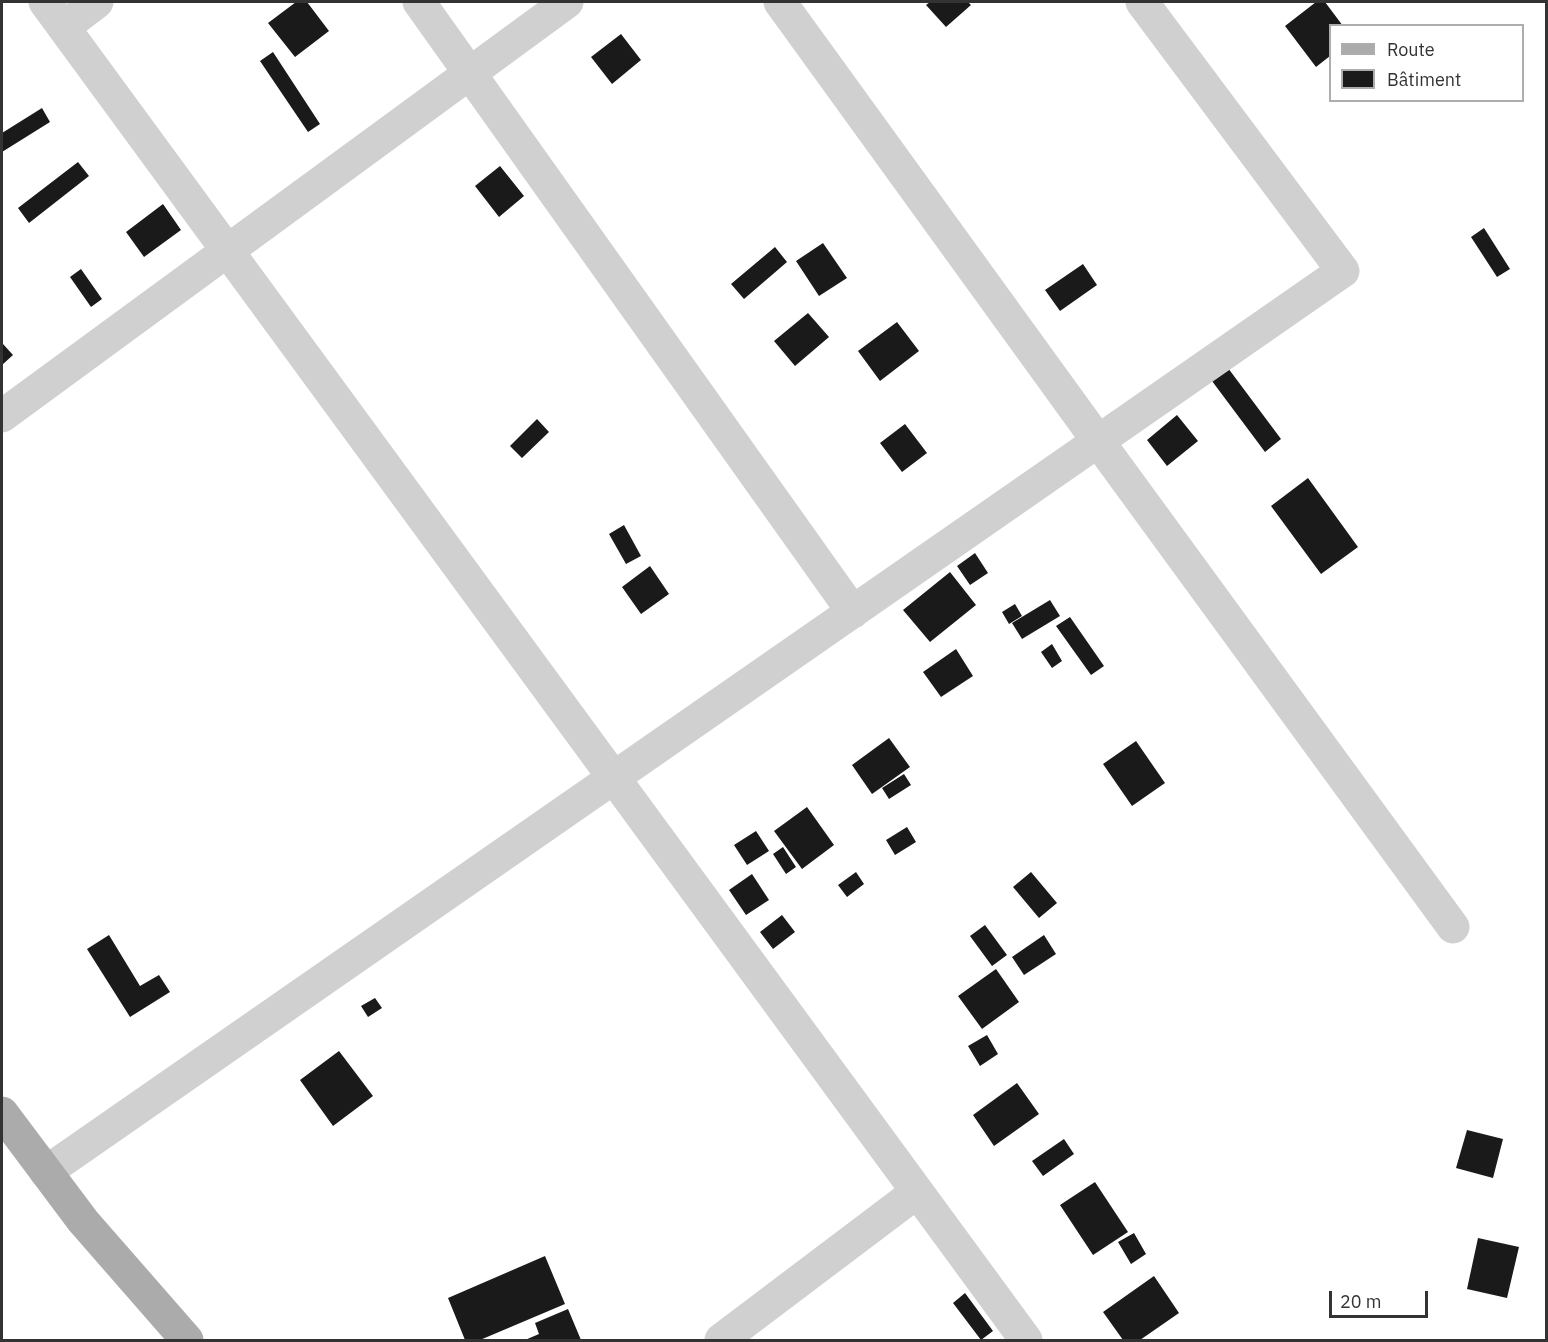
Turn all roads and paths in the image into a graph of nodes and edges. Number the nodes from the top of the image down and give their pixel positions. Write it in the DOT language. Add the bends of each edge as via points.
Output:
graph roads {
  1 [pos="45,2"];
  2 [pos="98,2"];
  3 [pos="419,2"];
  4 [pos="567,2"];
  5 [pos="780,2"];
  6 [pos="1142,2"];
  7 [pos="64,27"];
  8 [pos="470,73"];
  9 [pos="227,250"];
  10 [pos="2,416"];
  11 [pos="1098,441"];
  12 [pos="853,612"];
  13 [pos="614,778"];
  14 [pos="1454,927"];
  15 [pos="2,1113"];
  16 [pos="46,1172"];
  17 [pos="917,1192"];
  18 [pos="188,1341"];
  19 [pos="721,1341"];
  20 [pos="1026,1341"];
  1 -- 7 [label="street"];
  2 -- 7 [label="street"];
  3 -- 8 [label="street"];
  4 -- 8 [label="street"];
  5 -- 11 [label="street"];
  6 -- 11 [label="street" via="1343,271"];
  7 -- 9 [label="street"];
  8 -- 9 [label="street"];
  8 -- 12 [label="street"];
  9 -- 10 [label="street"];
  9 -- 13 [label="street"];
  11 -- 12 [label="street"];
  11 -- 14 [label="street"];
  12 -- 13 [label="street"];
  13 -- 16 [label="street"];
  13 -- 17 [label="street"];
  15 -- 16 [label="main road"];
  16 -- 18 [label="main road"];
  17 -- 19 [label="street"];
  17 -- 20 [label="street"];
}
